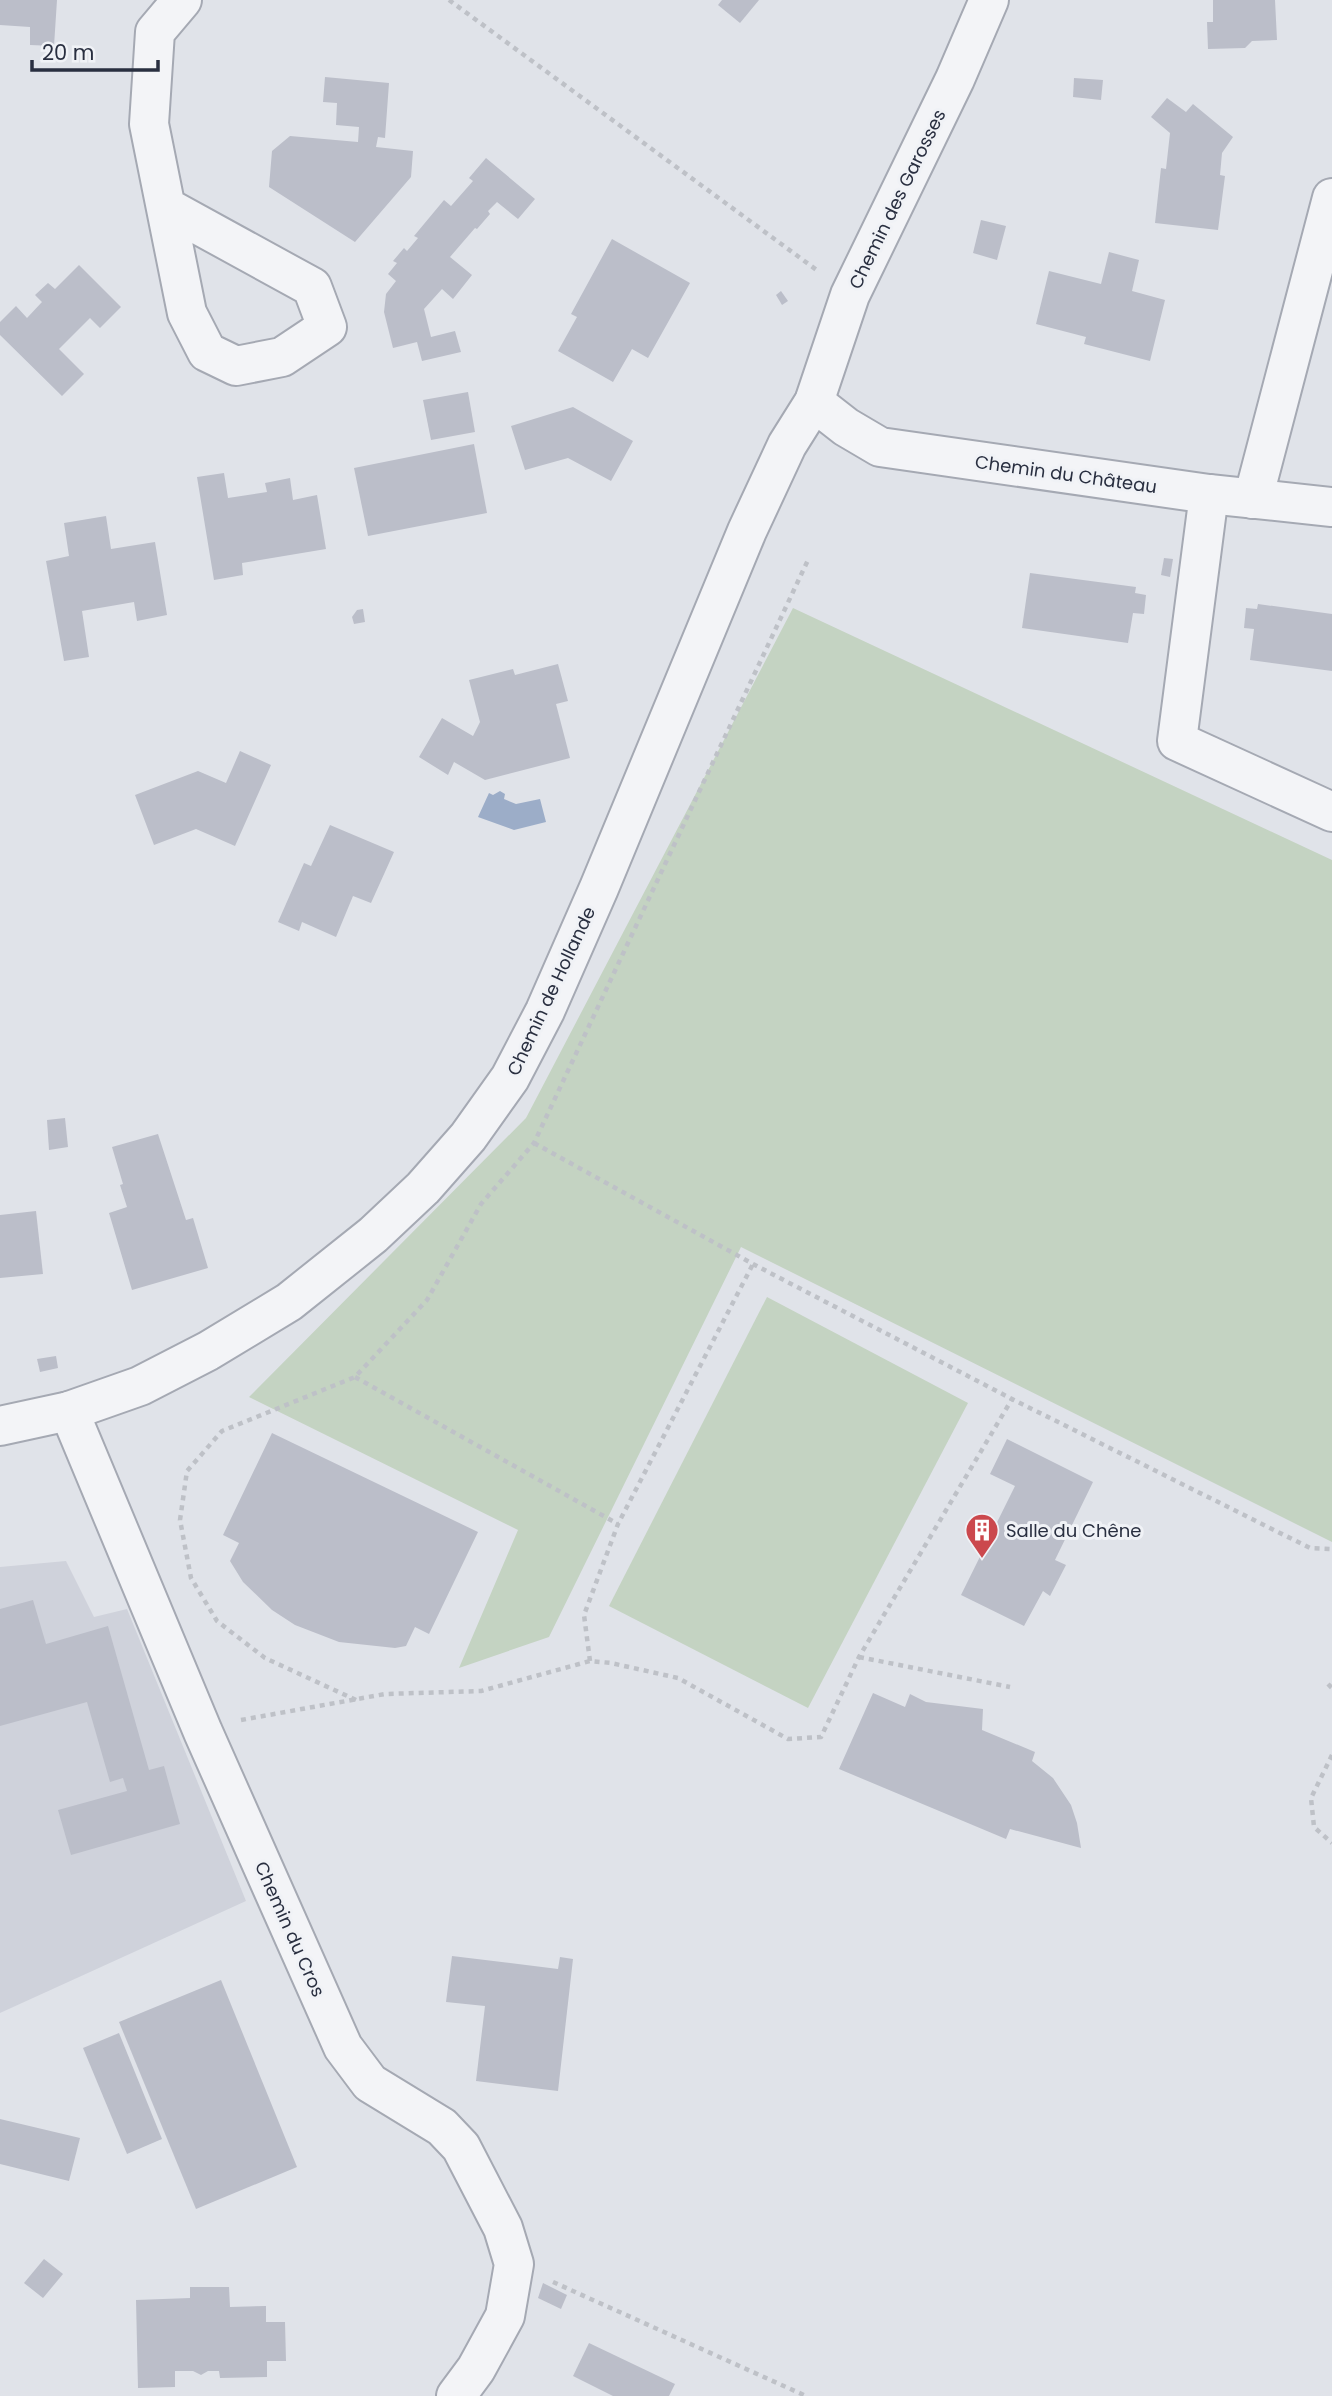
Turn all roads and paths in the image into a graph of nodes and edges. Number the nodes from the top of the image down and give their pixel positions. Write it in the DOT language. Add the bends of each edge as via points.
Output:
graph roads {
  1 [pos="182,0"];
  2 [pos="449,0"];
  3 [pos="989,0"];
  4 [pos="1332,198"];
  5 [pos="166,207"];
  6 [pos="850,295"];
  7 [pos="814,402"];
  8 [pos="1209,494"];
  9 [pos="1253,499"];
  10 [pos="1332,507"];
  11 [pos="1332,812"];
  12 [pos="534,1143"];
  13 [pos="754,1264"];
  14 [pos="355,1377"];
  15 [pos="1012,1399"];
  16 [pos="69,1411"];
  17 [pos="0,1426"];
  18 [pos="618,1524"];
  19 [pos="1332,1549"];
  20 [pos="859,1657"];
  21 [pos="590,1661"];
  22 [pos="1010,1687"];
  23 [pos="203,1732"];
  24 [pos="1332,1755"];
  25 [pos="1332,1843"];
  26 [pos="514,2264"];
  27 [pos="456,2396"];
  28 [pos="806,2396"];
  1 -- 5 [label="street" via="155,32 149,124"];
  2 -- 6 [label="path"];
  3 -- 6 [label="street, Chemin des Garosses"];
  4 -- 9 [label="street"];
  5 -- 5 [label="street" via="187,313 207,352 236,366 282,357 327,327 312,287"];
  6 -- 7 [label="street, Chemin des Garosses"];
  7 -- 8 [label="street, Chemin du Château" via="880,447"];
  7 -- 16 [label="street, Chemin de Hollande" via="787,444 747,531 545,1011 510,1079 468,1137 373,1236 289,1302 140,1386"];
  8 -- 9 [label="street, Chemin du Château"];
  8 -- 11 [label="street" via="1177,741"];
  9 -- 10 [label="street, Chemin du Château"];
  12 -- 13 [label="path"];
  13 -- 15 [label="path"];
  13 -- 18 [label="path"];
  14 -- 18 [label="path"];
  15 -- 19 [label="path" via="1310,1548"];
  15 -- 20 [label="path"];
  16 -- 17 [label="street, Chemin de Hollande"];
  16 -- 23 [label="street, Chemin du Cros"];
  18 -- 21 [label="path" via="584,1615"];
  20 -- 21 [label="path" via="821,1737 788,1739 678,1678"];
  20 -- 22 [label="path"];
  21 -- 23 [label="path" via="481,1691 386,1694 236,1721"];
  23 -- 26 [label="street, Chemin du Cros" via="343,2047 370,2083 442,2127 461,2147 503,2228"];
  24 -- 25 [label="path" via="1311,1798 1314,1827"];
  26 -- 27 [label="street, Chemin du Cros" via="505,2316"];
  26 -- 28 [label="path"];
}
